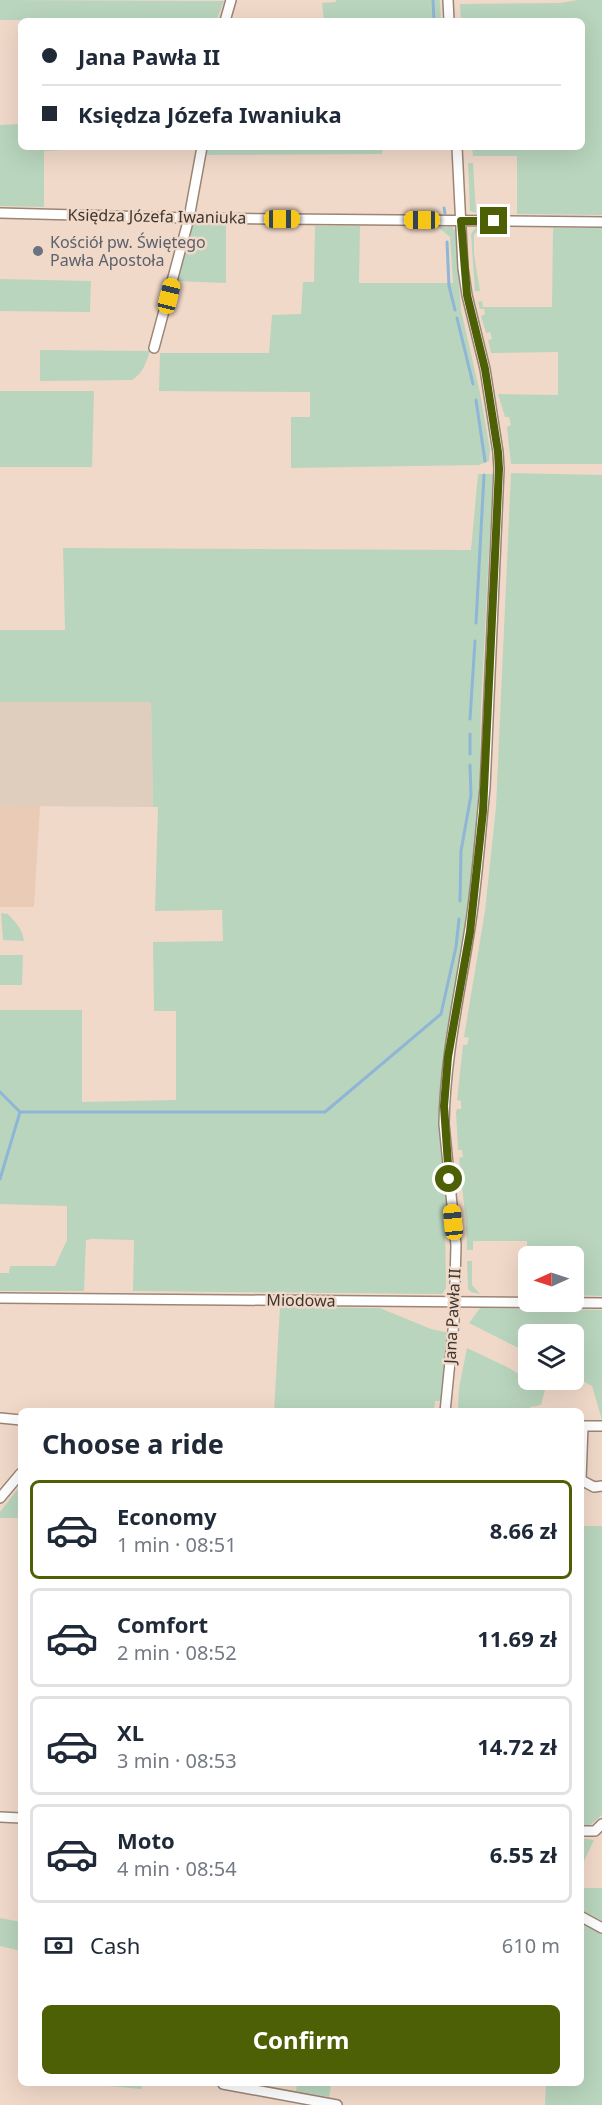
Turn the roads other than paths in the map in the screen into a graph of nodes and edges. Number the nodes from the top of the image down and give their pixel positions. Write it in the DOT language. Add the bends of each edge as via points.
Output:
graph roads {
  1 [pos="231,0"];
  2 [pos="448,0"];
  3 [pos="226,18"];
  4 [pos="450,18"];
  5 [pos="201,150"];
  6 [pos="457,150"];
  7 [pos="0,213"];
  8 [pos="189,218"];
  9 [pos="461,221"];
  10 [pos="602,222"];
  11 [pos="154,348"];
  12 [pos="0,1298"];
  13 [pos="454,1302"];
  14 [pos="602,1303"];
  15 [pos="445,1408"];
  16 [pos="0,1418"];
  17 [pos="18,1420"];
  18 [pos="584,1426"];
  19 [pos="602,1426"];
  20 [pos="18,1477"];
  21 [pos="584,1482"];
  22 [pos="602,1486"];
  23 [pos="0,1498"];
  24 [pos="0,1817"];
  25 [pos="18,1818"];
  26 [pos="600,1829"];
  27 [pos="584,1831"];
  28 [pos="584,1918"];
  29 [pos="602,1928"];
  30 [pos="234,2086"];
  31 [pos="337,2105"];
  1 -- 3 [label="street"];
  2 -- 4 [label="street"];
  5 -- 8 [label="street"];
  6 -- 9 [label="street, Jana Pawła II"];
  7 -- 8 [label="street, Księdza Józefa Iwaniuka"];
  8 -- 9 [label="street, Księdza Józefa Iwaniuka"];
  8 -- 11 [label="street"];
  9 -- 10 [label="street, Księdza Józefa Iwaniuka"];
  9 -- 13 [label="street, Jana Pawła II" via="467,295 485,369 499,469 483,811 444,1106 456,1245"];
  12 -- 13 [label="street, Miodowa"];
  13 -- 14 [label="street, Miodowa"];
  13 -- 15 [label="street, Jana Pawła II"];
  16 -- 17 [label="street"];
  18 -- 19 [label="street"];
  20 -- 23 [label="street"];
  21 -- 22 [label="street"];
  24 -- 25 [label="street"];
  26 -- 27 [label="street"];
  28 -- 29 [label="street"];
  30 -- 31 [label="street"];
}
